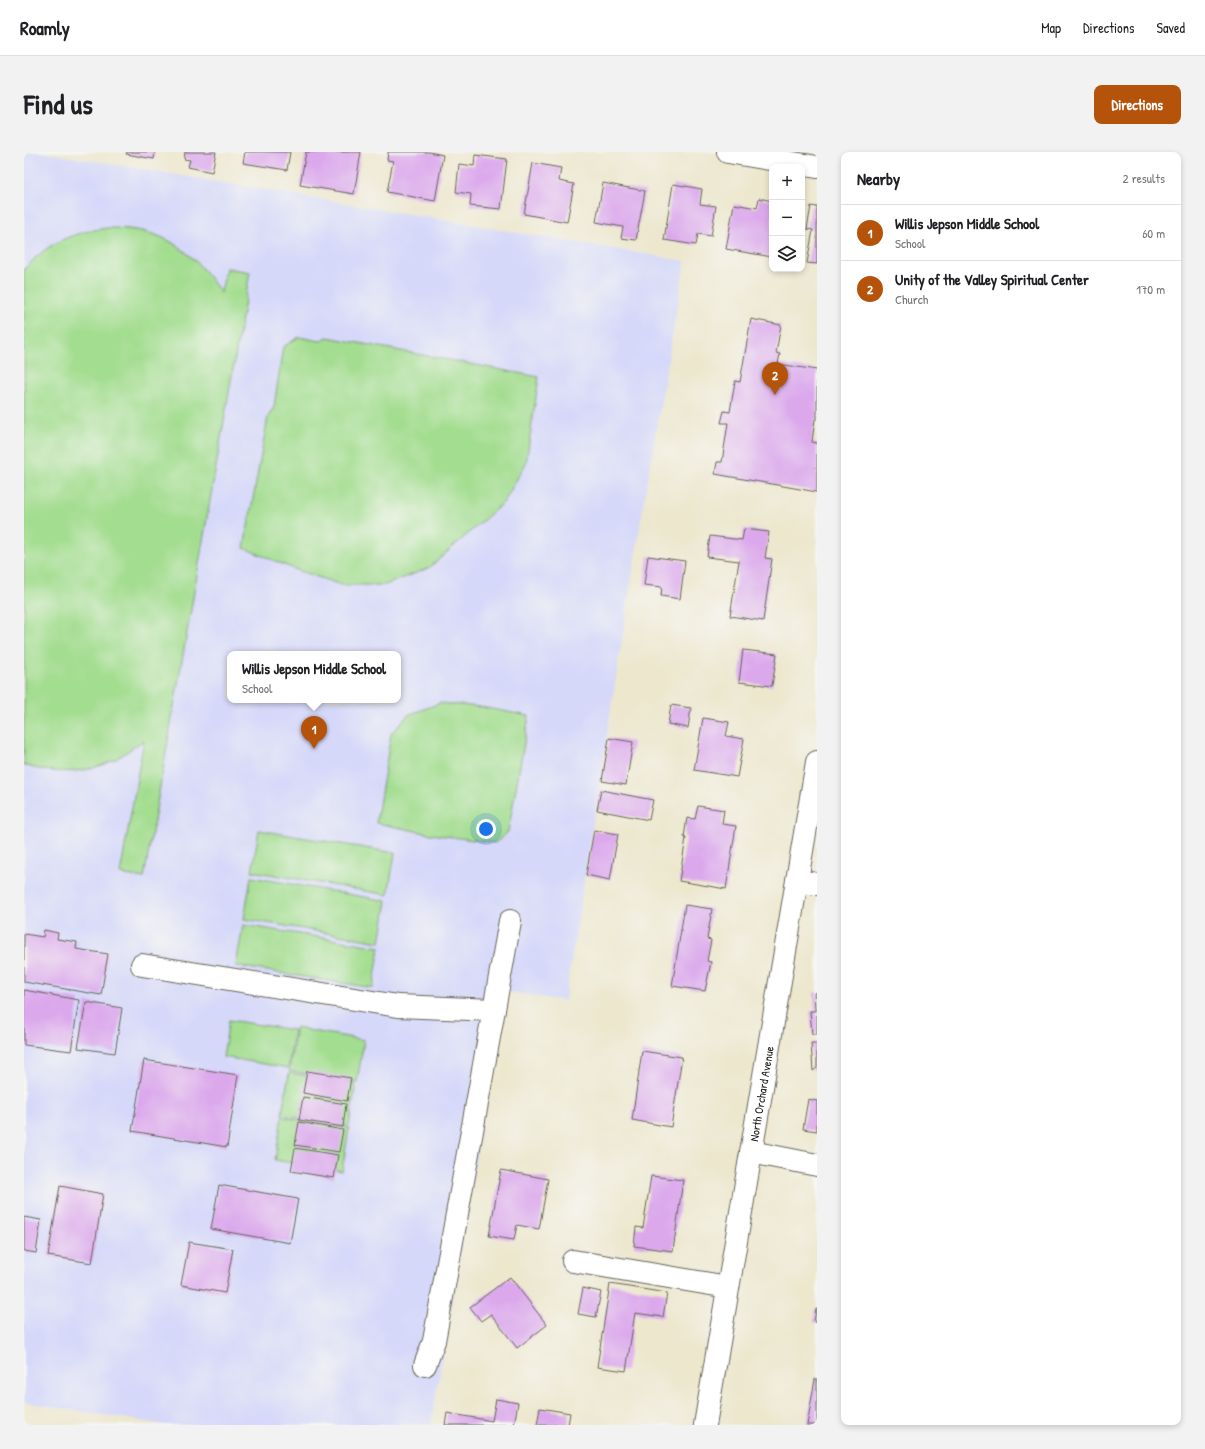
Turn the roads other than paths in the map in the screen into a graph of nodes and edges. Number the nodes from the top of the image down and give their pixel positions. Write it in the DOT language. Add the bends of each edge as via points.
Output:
graph roads {
  1 [pos="728,152"];
  2 [pos="817,167"];
  3 [pos="817,762"];
  4 [pos="807,883"];
  5 [pos="510,921"];
  6 [pos="142,965"];
  7 [pos="494,1010"];
  8 [pos="751,1152"];
  9 [pos="817,1165"];
  10 [pos="573,1261"];
  11 [pos="728,1287"];
  12 [pos="425,1365"];
  13 [pos="705,1425"];
  1 -- 2 [label="street"];
  3 -- 4 [label="street, North Orchard Avenue"];
  4 -- 8 [label="street, North Orchard Avenue"];
  5 -- 7 [label="street"];
  6 -- 7 [label="street" via="398,1006"];
  7 -- 12 [label="street" via="434,1341"];
  8 -- 9 [label="street"];
  8 -- 11 [label="street, North Orchard Avenue"];
  10 -- 11 [label="street"];
  11 -- 13 [label="street, North Orchard Avenue"];
}
